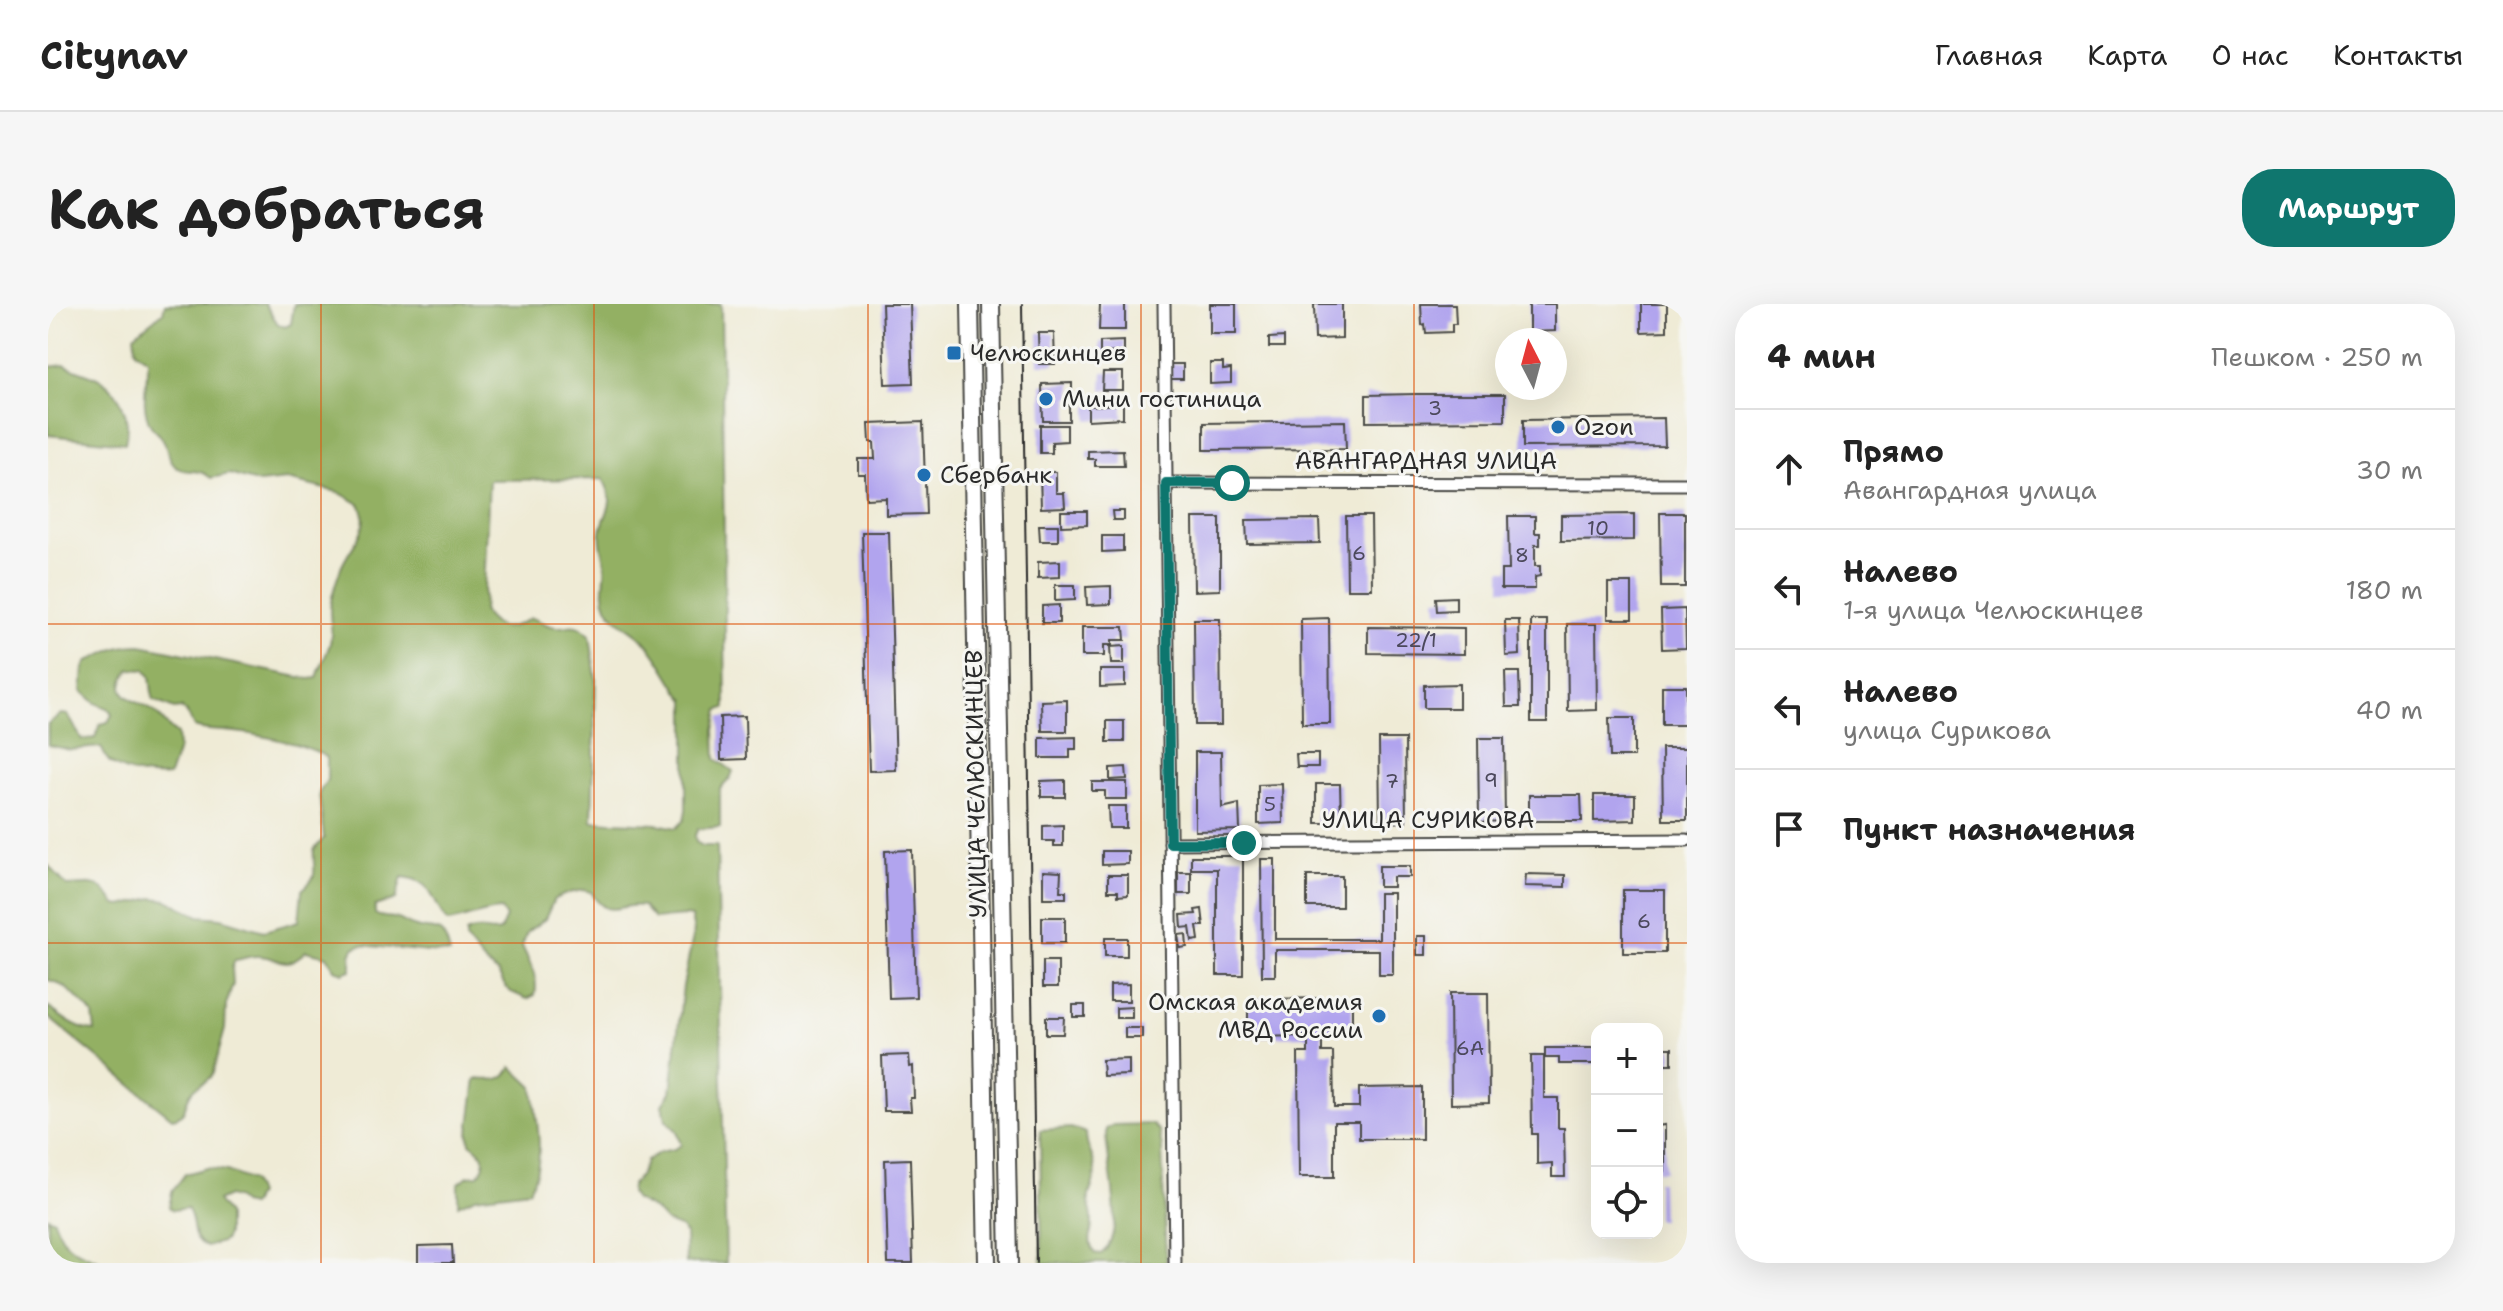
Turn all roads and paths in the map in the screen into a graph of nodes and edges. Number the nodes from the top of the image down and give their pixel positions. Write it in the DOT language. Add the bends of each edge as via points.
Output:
graph roads {
  1 [pos="970,304"];
  2 [pos="991,304"];
  3 [pos="1164,304"];
  4 [pos="972,402"];
  5 [pos="993,402"];
  6 [pos="1166,483"];
  7 [pos="1687,484"];
  8 [pos="1000,791"];
  9 [pos="978,792"];
  10 [pos="1687,840"];
  11 [pos="1170,843"];
  12 [pos="982,1025"];
  13 [pos="1004,1025"];
  14 [pos="984,1122"];
  15 [pos="1006,1122"];
  16 [pos="987,1263"];
  17 [pos="1009,1263"];
  18 [pos="1175,1263"];
  1 -- 4 [label="main road, УЛИЦА ЧЕЛЮСКИНЦЕВ"];
  2 -- 5 [label="main road, УЛИЦА ЧЕЛЮСКИНЦЕВ"];
  3 -- 6 [label="street"];
  4 -- 5 [label="main road"];
  4 -- 9 [label="main road, УЛИЦА ЧЕЛЮСКИНЦЕВ"];
  5 -- 8 [label="main road, УЛИЦА ЧЕЛЮСКИНЦЕВ"];
  6 -- 7 [label="street, АВАНГАРДНАЯ УЛИЦА"];
  6 -- 11 [label="street"];
  8 -- 9 [label="main road"];
  8 -- 13 [label="main road, УЛИЦА ЧЕЛЮСКИНЦЕВ"];
  9 -- 12 [label="main road, УЛИЦА ЧЕЛЮСКИНЦЕВ"];
  10 -- 11 [label="street, УЛИЦА СУРИКОВА"];
  11 -- 18 [label="street"];
  12 -- 13 [label="main road"];
  12 -- 14 [label="main road, УЛИЦА ЧЕЛЮСКИНЦЕВ"];
  13 -- 15 [label="main road, УЛИЦА ЧЕЛЮСКИНЦЕВ"];
  14 -- 15 [label="main road"];
  14 -- 16 [label="main road, УЛИЦА ЧЕЛЮСКИНЦЕВ"];
  15 -- 17 [label="main road, УЛИЦА ЧЕЛЮСКИНЦЕВ"];
}
